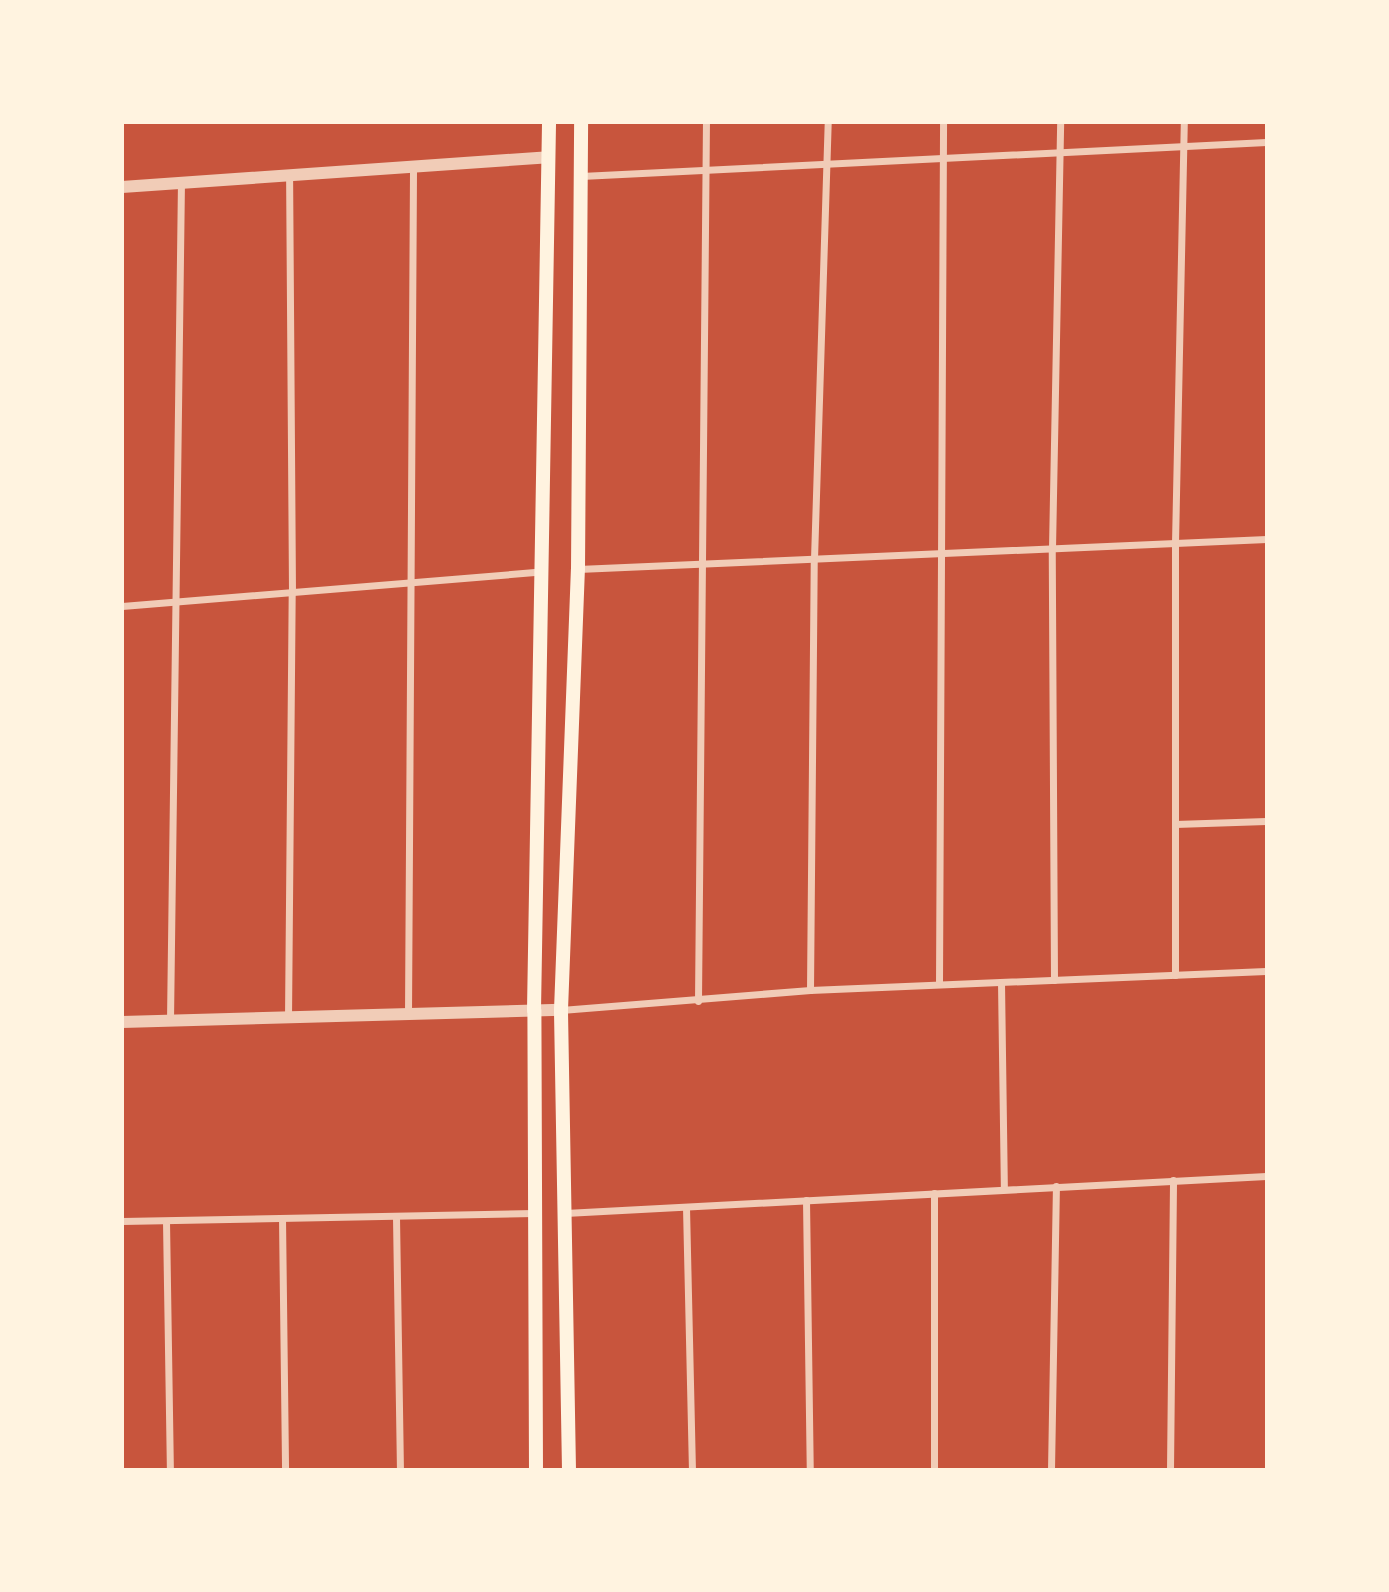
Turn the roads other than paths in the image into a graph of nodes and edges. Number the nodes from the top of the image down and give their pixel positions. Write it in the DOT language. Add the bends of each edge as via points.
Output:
graph roads {
  1 [pos="549,122"];
  2 [pos="582,122"];
  3 [pos="706,122"];
  4 [pos="828,122"];
  5 [pos="943,122"];
  6 [pos="1060,122"];
  7 [pos="1184,122"];
  8 [pos="1266,142"];
  9 [pos="1183,145"];
  10 [pos="1059,152"];
  11 [pos="548,157"];
  12 [pos="942,158"];
  13 [pos="827,164"];
  14 [pos="413,166"];
  15 [pos="704,170"];
  16 [pos="289,175"];
  17 [pos="581,176"];
  18 [pos="181,184"];
  19 [pos="122,187"];
  20 [pos="1266,539"];
  21 [pos="1175,542"];
  22 [pos="1052,548"];
  23 [pos="939,553"];
  24 [pos="814,559"];
  25 [pos="699,564"];
  26 [pos="578,569"];
  27 [pos="545,571"];
  28 [pos="411,582"];
  29 [pos="292,592"];
  30 [pos="174,601"];
  31 [pos="122,606"];
  32 [pos="1266,821"];
  33 [pos="1175,824"];
  34 [pos="1266,971"];
  35 [pos="1175,975"];
  36 [pos="1054,980"];
  37 [pos="1002,982"];
  38 [pos="939,984"];
  39 [pos="810,990"];
  40 [pos="698,1001"];
  41 [pos="534,1010"];
  42 [pos="562,1010"];
  43 [pos="408,1014"];
  44 [pos="288,1018"];
  45 [pos="170,1021"];
  46 [pos="122,1022"];
  47 [pos="1266,1176"];
  48 [pos="1174,1181"];
  49 [pos="1056,1186"];
  50 [pos="1004,1188"];
  51 [pos="934,1192"];
  52 [pos="806,1200"];
  53 [pos="686,1207"];
  54 [pos="534,1213"];
  55 [pos="565,1213"];
  56 [pos="396,1216"];
  57 [pos="282,1218"];
  58 [pos="166,1221"];
  59 [pos="122,1222"];
  60 [pos="170,1469"];
  61 [pos="285,1469"];
  62 [pos="400,1469"];
  63 [pos="536,1469"];
  64 [pos="569,1469"];
  65 [pos="692,1469"];
  66 [pos="810,1469"];
  67 [pos="934,1469"];
  68 [pos="1051,1469"];
  69 [pos="1170,1469"];
  1 -- 11 [label="main road"];
  2 -- 17 [label="main road"];
  3 -- 15 [label="street"];
  4 -- 13 [label="street"];
  5 -- 12 [label="street"];
  6 -- 10 [label="street"];
  7 -- 9 [label="street"];
  8 -- 9 [label="street"];
  9 -- 10 [label="street"];
  9 -- 21 [label="street"];
  10 -- 12 [label="street"];
  10 -- 22 [label="street"];
  11 -- 14 [label="street"];
  11 -- 27 [label="main road"];
  12 -- 13 [label="street"];
  12 -- 23 [label="street"];
  13 -- 15 [label="street"];
  13 -- 24 [label="street"];
  14 -- 16 [label="street"];
  14 -- 28 [label="street"];
  15 -- 17 [label="street"];
  15 -- 25 [label="street"];
  16 -- 18 [label="street"];
  16 -- 29 [label="street"];
  17 -- 26 [label="main road"];
  18 -- 19 [label="street"];
  18 -- 30 [label="street"];
  20 -- 21 [label="street"];
  21 -- 22 [label="street"];
  21 -- 33 [label="street"];
  22 -- 23 [label="street"];
  22 -- 36 [label="street"];
  23 -- 24 [label="street"];
  23 -- 38 [label="street"];
  24 -- 25 [label="street"];
  24 -- 39 [label="street"];
  25 -- 26 [label="street"];
  25 -- 40 [label="street"];
  26 -- 42 [label="main road"];
  27 -- 28 [label="street"];
  27 -- 41 [label="main road"];
  28 -- 29 [label="street"];
  28 -- 43 [label="street"];
  29 -- 30 [label="street"];
  29 -- 44 [label="street"];
  30 -- 31 [label="street"];
  30 -- 45 [label="street"];
  32 -- 33 [label="street"];
  33 -- 35 [label="street"];
  34 -- 35 [label="street"];
  35 -- 36 [label="street"];
  36 -- 37 [label="street"];
  37 -- 38 [label="street"];
  37 -- 50 [label="street"];
  38 -- 39 [label="street"];
  39 -- 40 [label="street"];
  40 -- 42 [label="street"];
  41 -- 42 [label="street"];
  41 -- 43 [label="street"];
  41 -- 54 [label="main road"];
  42 -- 55 [label="main road"];
  43 -- 44 [label="street"];
  44 -- 45 [label="street"];
  45 -- 46 [label="street"];
  47 -- 48 [label="street"];
  48 -- 49 [label="street"];
  48 -- 69 [label="street"];
  49 -- 50 [label="street"];
  49 -- 68 [label="street"];
  50 -- 51 [label="street"];
  51 -- 52 [label="street"];
  51 -- 67 [label="street"];
  52 -- 53 [label="street"];
  52 -- 66 [label="street"];
  53 -- 55 [label="street"];
  53 -- 65 [label="street"];
  54 -- 56 [label="street"];
  54 -- 63 [label="main road"];
  55 -- 64 [label="main road"];
  56 -- 57 [label="street"];
  56 -- 62 [label="street"];
  57 -- 58 [label="street"];
  57 -- 61 [label="street"];
  58 -- 59 [label="street"];
  58 -- 60 [label="street"];
}
